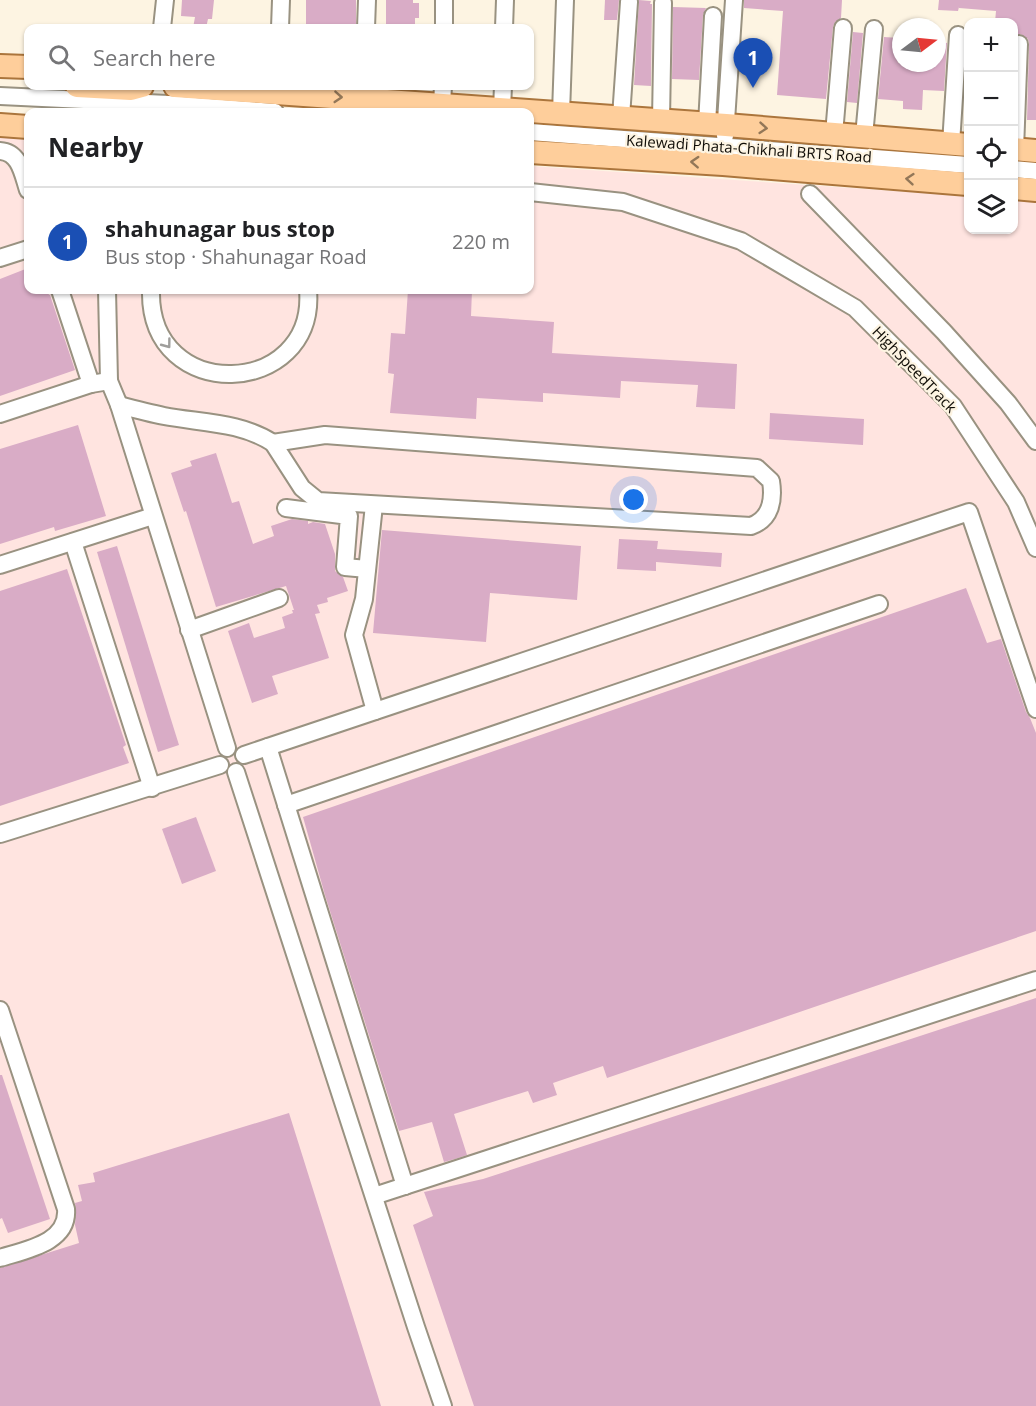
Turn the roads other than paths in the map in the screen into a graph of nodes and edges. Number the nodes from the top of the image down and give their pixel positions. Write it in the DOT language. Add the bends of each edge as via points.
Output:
graph roads {
  1 [pos="165,0"];
  2 [pos="281,0"];
  3 [pos="367,0"];
  4 [pos="444,0"];
  5 [pos="505,0"];
  6 [pos="566,0"];
  7 [pos="734,0"];
  8 [pos="629,2"];
  9 [pos="663,3"];
  10 [pos="713,16"];
  11 [pos="162,24"];
  12 [pos="280,24"];
  13 [pos="366,24"];
  14 [pos="444,24"];
  15 [pos="504,24"];
  16 [pos="843,28"];
  17 [pos="873,29"];
  18 [pos="958,35"];
  19 [pos="1019,44"];
  20 [pos="0,66"];
  21 [pos="24,67"];
  22 [pos="0,81"];
  23 [pos="24,82"];
  24 [pos="212,90"];
  25 [pos="503,90"];
  26 [pos="365,92"];
  27 [pos="442,95"];
  28 [pos="0,96"];
  29 [pos="277,97"];
  30 [pos="498,108"];
  31 [pos="502,108"];
  32 [pos="534,111"];
  33 [pos="0,113"];
  34 [pos="561,113"];
  35 [pos="24,115"];
  36 [pos="621,117"];
  37 [pos="661,120"];
  38 [pos="0,125"];
  39 [pos="24,127"];
  40 [pos="534,132"];
  41 [pos="834,134"];
  42 [pos="864,136"];
  43 [pos="720,140"];
  44 [pos="960,144"];
  45 [pos="0,151"];
  46 [pos="534,152"];
  47 [pos="1020,154"];
  48 [pos="964,164"];
  49 [pos="1036,171"];
  50 [pos="24,180"];
  51 [pos="964,183"];
  52 [pos="1018,188"];
  53 [pos="1036,190"];
  54 [pos="534,192"];
  55 [pos="810,194"];
  56 [pos="24,250"];
  57 [pos="0,258"];
  58 [pos="61,294"];
  59 [pos="107,294"];
  60 [pos="151,294"];
  61 [pos="308,294"];
  62 [pos="109,381"];
  63 [pos="91,384"];
  64 [pos="119,405"];
  65 [pos="0,414"];
  66 [pos="1036,441"];
  67 [pos="273,443"];
  68 [pos="374,505"];
  69 [pos="286,508"];
  70 [pos="153,516"];
  71 [pos="73,542"];
  72 [pos="1036,548"];
  73 [pos="0,565"];
  74 [pos="367,569"];
  75 [pos="279,598"];
  76 [pos="879,604"];
  77 [pos="189,630"];
  78 [pos="1036,709"];
  79 [pos="375,711"];
  80 [pos="268,747"];
  81 [pos="227,748"];
  82 [pos="244,755"];
  83 [pos="220,765"];
  84 [pos="237,772"];
  85 [pos="152,788"];
  86 [pos="286,805"];
  87 [pos="0,834"];
  88 [pos="1036,980"];
  89 [pos="0,1010"];
  90 [pos="405,1186"];
  91 [pos="374,1196"];
  92 [pos="0,1258"];
  93 [pos="443,1406"];
  1 -- 11 [label="street"];
  2 -- 12 [label="street"];
  3 -- 13 [label="street"];
  4 -- 14 [label="street"];
  5 -- 15 [label="street"];
  6 -- 34 [label="street"];
  7 -- 43 [label="street"];
  8 -- 36 [label="street"];
  9 -- 37 [label="street"];
  10 -- 43 [label="street"];
  16 -- 41 [label="street"];
  17 -- 42 [label="street"];
  18 -- 44 [label="street"];
  19 -- 47 [label="street"];
  20 -- 21 [label="main road"];
  22 -- 23 [label="main road"];
  24 -- 29 [label="main road"];
  25 -- 31 [label="street"];
  26 -- 27 [label="main road"];
  29 -- 26 [label="main road, one-way"];
  27 -- 30 [label="main road"];
  28 -- 29 [label="street" via="168,104"];
  32 -- 34 [label="main road"];
  33 -- 35 [label="main road"];
  34 -- 36 [label="main road"];
  36 -- 37 [label="main road"];
  37 -- 43 [label="main road"];
  38 -- 39 [label="main road"];
  40 -- 43 [label="street, Kalewadi Phata-Chikhali BRTS Road"];
  41 -- 42 [label="main road"];
  43 -- 41 [label="main road, one-way"];
  42 -- 44 [label="main road"];
  43 -- 46 [label="main road, one-way"];
  43 -- 48 [label="street, Kalewadi Phata-Chikhali BRTS Road"];
  51 -- 43 [label="main road, one-way"];
  45 -- 50 [label="street" via="15,158"];
  47 -- 49 [label="street"];
  52 -- 53 [label="main road"];
  54 -- 72 [label="street, HighSpeedTrack" via="623,202 741,242 855,308 953,406 1016,502"];
  55 -- 66 [label="street" via="976,367"];
  56 -- 57 [label="street"];
  58 -- 63 [label="street"];
  59 -- 62 [label="street"];
  60 -- 61 [label="street, one-way" via="159,332 174,353 195,368 219,375 245,374 269,365 289,349 302,327"];
  62 -- 63 [label="street"];
  62 -- 64 [label="street"];
  63 -- 65 [label="street"];
  64 -- 67 [label="street" via="212,422 259,434"];
  64 -- 70 [label="street"];
  67 -- 68 [label="street" via="302,488 318,501"];
  67 -- 68 [label="street" via="325,435 757,468 771,481 773,502 760,523 751,526"];
  68 -- 74 [label="street"];
  69 -- 74 [label="street" via="349,516 345,567"];
  70 -- 71 [label="street"];
  70 -- 77 [label="street"];
  71 -- 73 [label="street"];
  71 -- 85 [label="street"];
  74 -- 79 [label="street" via="354,635"];
  75 -- 77 [label="street"];
  76 -- 86 [label="street"];
  77 -- 81 [label="street"];
  78 -- 79 [label="street" via="969,512"];
  79 -- 80 [label="street"];
  80 -- 82 [label="street"];
  80 -- 86 [label="street"];
  81 -- 82 [label="street" via="239,749"];
  81 -- 83 [label="street" via="219,757"];
  82 -- 84 [label="street" via="244,765"];
  83 -- 84 [label="street" via="226,771"];
  83 -- 85 [label="street"];
  84 -- 91 [label="street"];
  85 -- 87 [label="street"];
  86 -- 90 [label="street"];
  88 -- 90 [label="street"];
  89 -- 92 [label="street" via="67,1217 56,1236 43,1244"];
  90 -- 91 [label="street"];
  91 -- 93 [label="street"];
}
